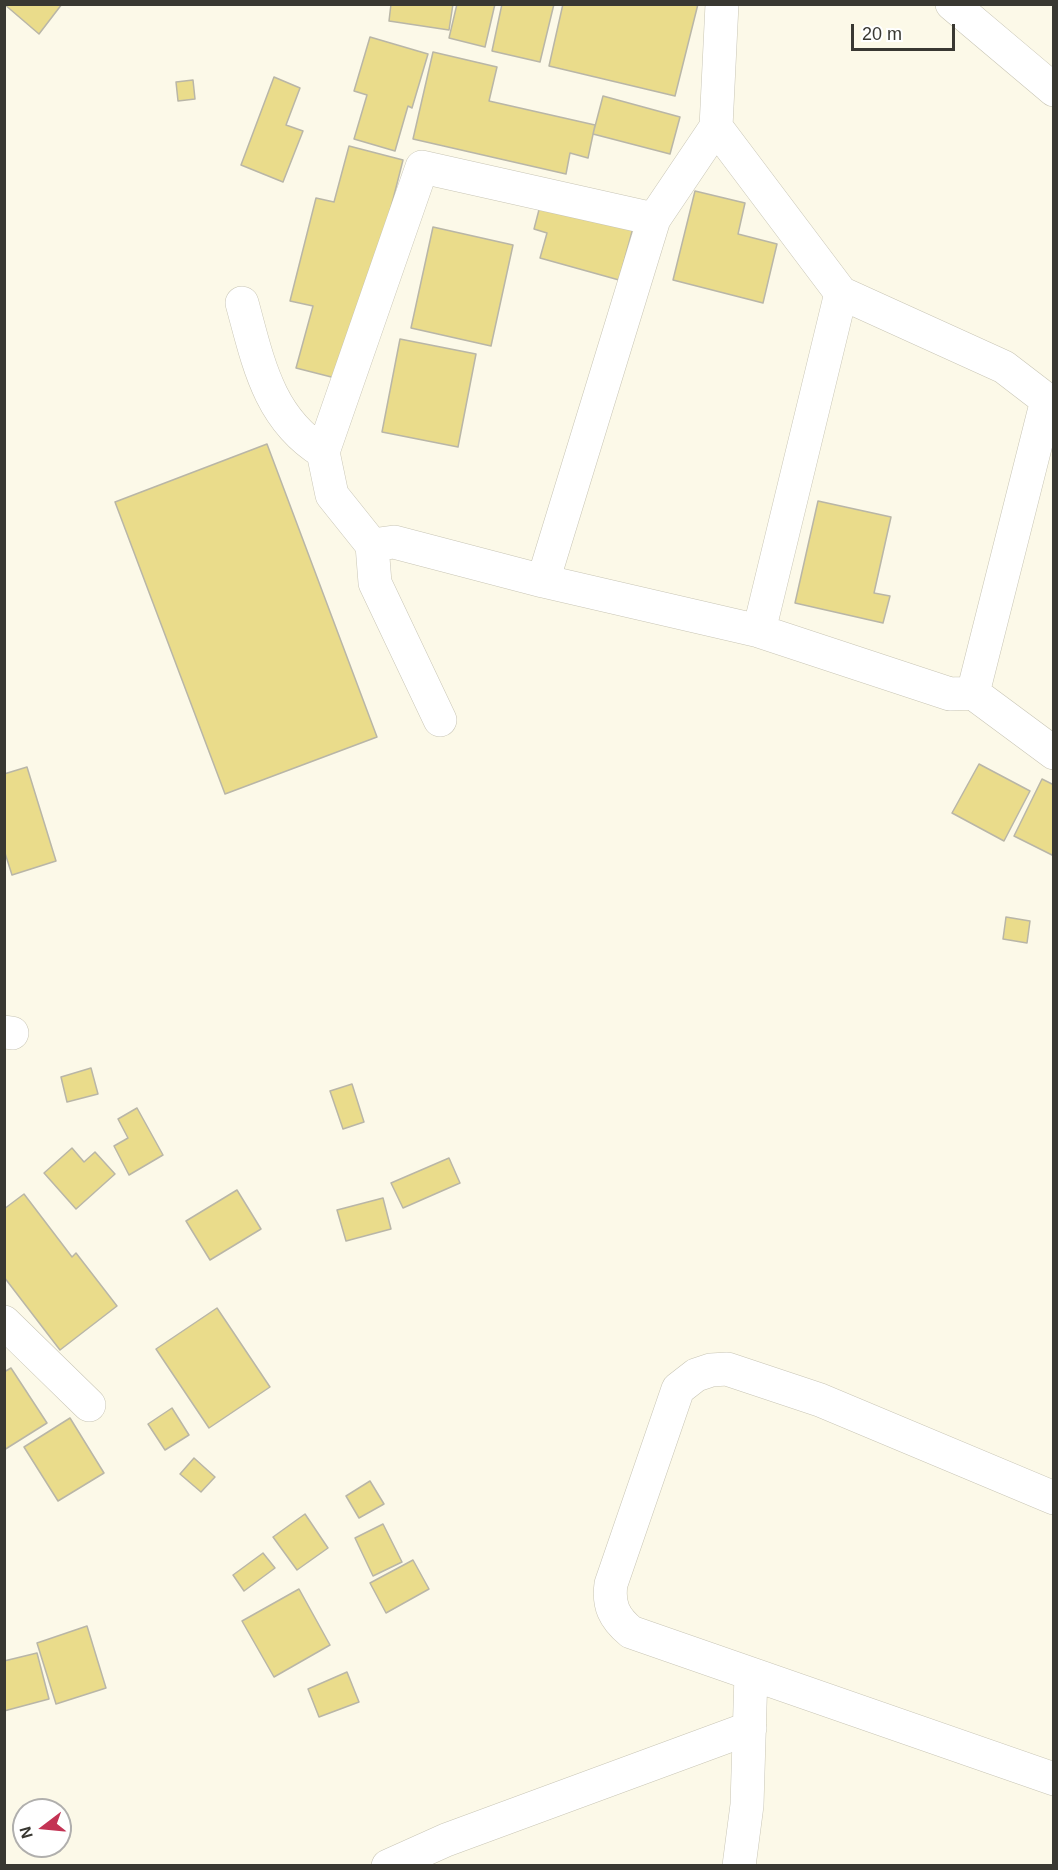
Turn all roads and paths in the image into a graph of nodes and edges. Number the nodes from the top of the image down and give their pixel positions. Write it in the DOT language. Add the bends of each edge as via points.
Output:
graph roads {
  1 [pos="722,4"];
  2 [pos="952,4"];
  3 [pos="1053,90"];
  4 [pos="716,127"];
  5 [pos="654,219"];
  6 [pos="840,293"];
  7 [pos="242,303"];
  8 [pos="323,452"];
  9 [pos="372,545"];
  10 [pos="543,581"];
  11 [pos="759,632"];
  12 [pos="973,693"];
  13 [pos="440,720"];
  14 [pos="1053,753"];
  15 [pos="4,1322"];
  16 [pos="89,1405"];
  17 [pos="1053,1498"];
  18 [pos="751,1674"];
  19 [pos="750,1728"];
  20 [pos="1053,1779"];
  21 [pos="388,1866"];
  22 [pos="740,1866"];
  1 -- 4 [label="street"];
  2 -- 3 [label="street"];
  4 -- 5 [label="street"];
  4 -- 6 [label="street"];
  5 -- 8 [label="street" via="422,167"];
  5 -- 10 [label="street"];
  6 -- 11 [label="street"];
  6 -- 12 [label="street" via="1004,367 1047,400"];
  7 -- 8 [label="street" via="265,384 300,438"];
  8 -- 9 [label="street" via="332,495"];
  9 -- 10 [label="street" via="394,542"];
  9 -- 13 [label="street" via="375,583"];
  10 -- 11 [label="street"];
  11 -- 12 [label="street" via="950,694"];
  12 -- 14 [label="street"];
  15 -- 16 [label="street"];
  17 -- 18 [label="street" via="809,1396 727,1369 696,1375 678,1389 609,1597 612,1611 631,1632"];
  18 -- 19 [label="street"];
  18 -- 20 [label="street"];
  19 -- 21 [label="street" via="446,1840"];
  19 -- 22 [label="street"];
}
